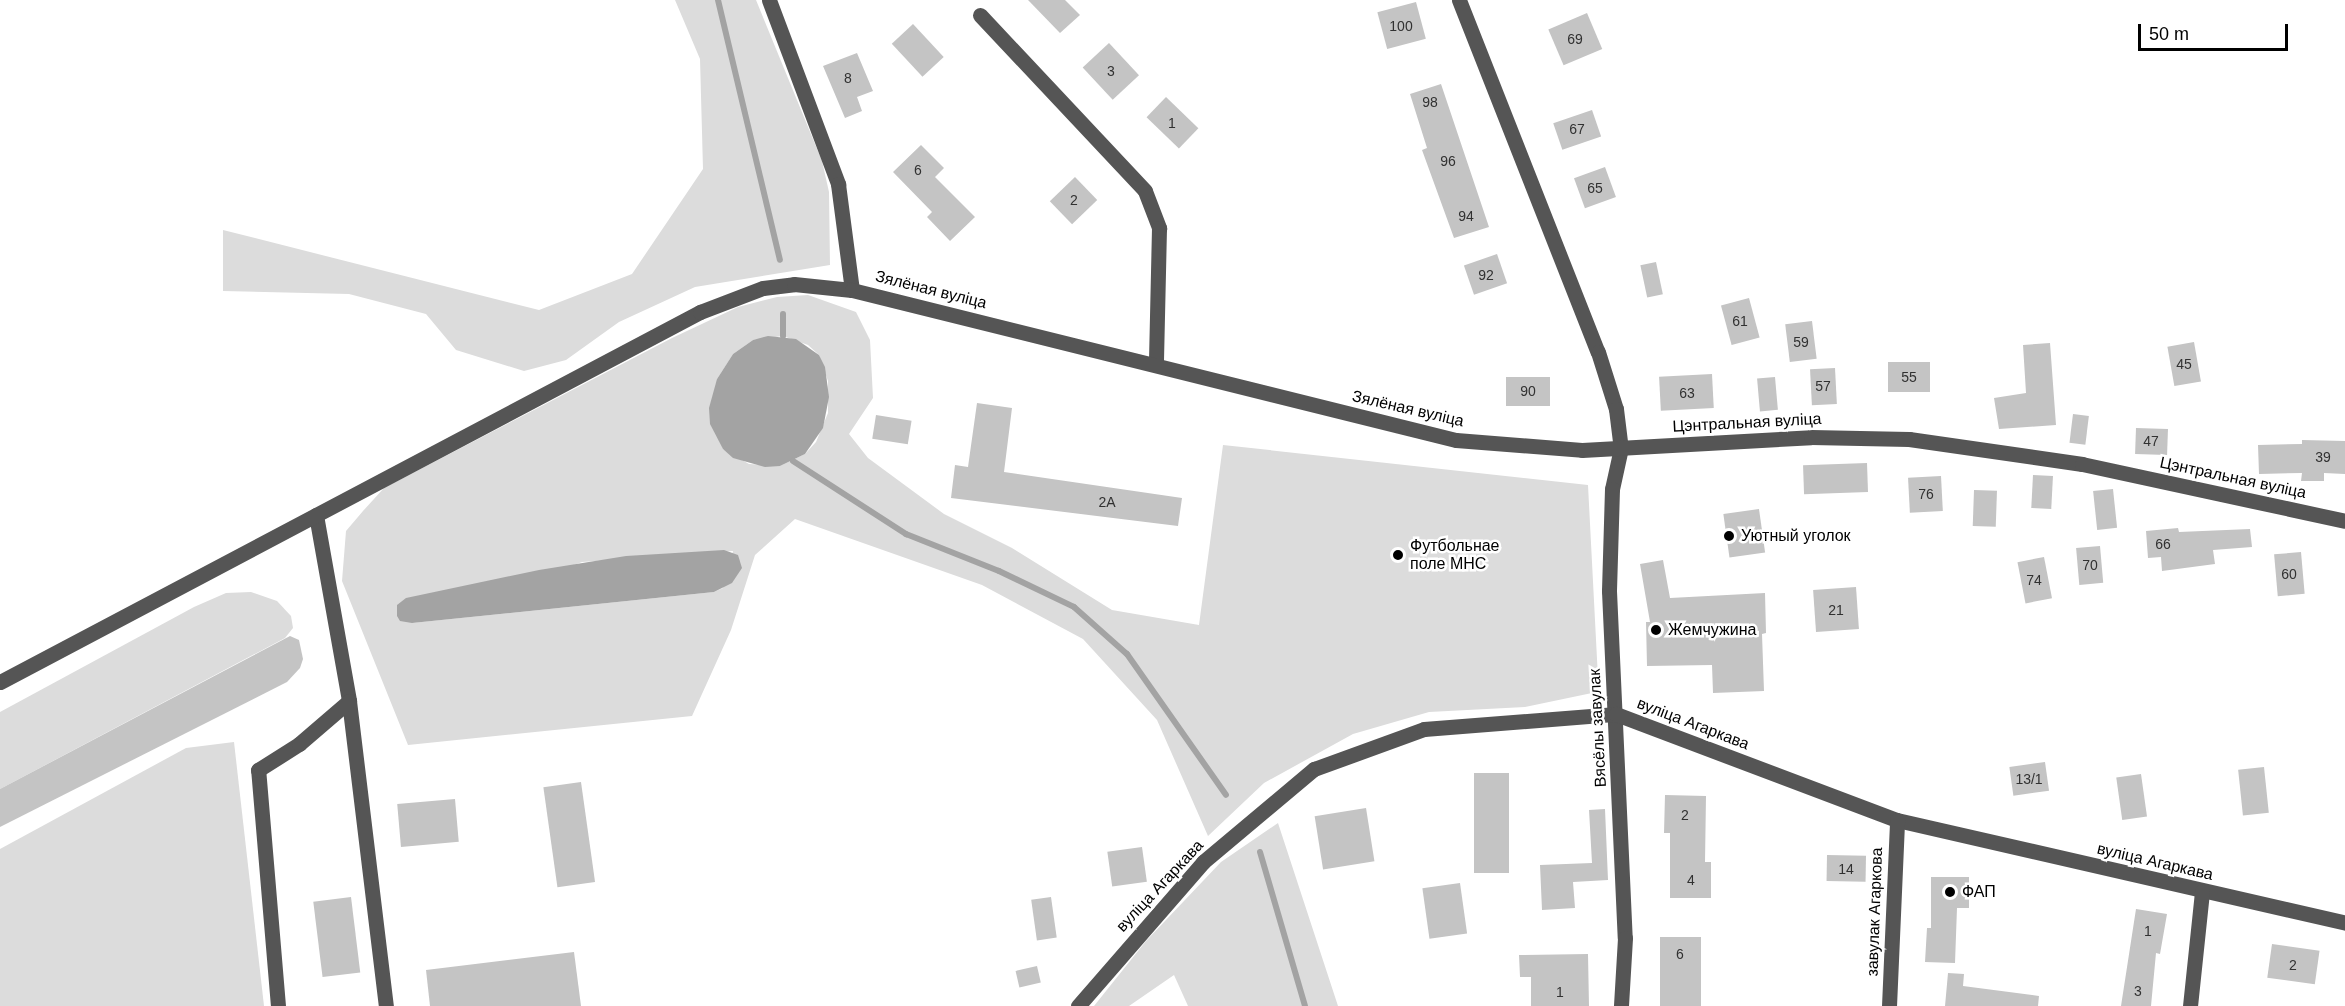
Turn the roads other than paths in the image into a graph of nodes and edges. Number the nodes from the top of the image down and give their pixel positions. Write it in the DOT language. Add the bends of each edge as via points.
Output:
graph roads {
  1 [pos="769,0"];
  2 [pos="1459,0"];
  3 [pos="980,15"];
  4 [pos="852,290"];
  5 [pos="1156,363"];
  6 [pos="1621,448"];
  7 [pos="316,515"];
  8 [pos="2345,521"];
  9 [pos="0,682"];
  10 [pos="350,701"];
  11 [pos="1616,714"];
  12 [pos="1897,820"];
  13 [pos="2202,892"];
  14 [pos="2345,922"];
  15 [pos="278,1006"];
  16 [pos="386,1006"];
  17 [pos="1078,1006"];
  18 [pos="1621,1006"];
  19 [pos="1889,1006"];
  20 [pos="2190,1006"];
  1 -- 4 [label="street, Зялёная вуліца" via="838,184"];
  2 -- 6 [label="street" via="1598,352 1617,409"];
  3 -- 5 [label="street" via="1145,191 1159,228"];
  4 -- 5 [label="street, Зялёная вуліца"];
  4 -- 7 [label="street" via="794,284 732,297"];
  5 -- 6 [label="street, Зялёная вуліца" via="1456,440 1540,449"];
  6 -- 8 [label="street, Цэнтральная вуліца" via="1811,437 1909,439 2082,464"];
  6 -- 11 [label="street, Вясёлы завулак" via="1612,489 1609,591"];
  7 -- 9 [label="street"];
  7 -- 10 [label="street"];
  10 -- 15 [label="street" via="299,744 258,770"];
  10 -- 16 [label="street"];
  11 -- 12 [label="street, вуліца Агаркава"];
  11 -- 17 [label="street, вуліца Агаркава" via="1424,729 1314,769 1203,862"];
  11 -- 18 [label="street, Вясёлы завулак" via="1624,938"];
  12 -- 13 [label="street, вуліца Агаркава"];
  12 -- 19 [label="street, завулак Агаркова"];
  13 -- 14 [label="street, вуліца Агаркава"];
  13 -- 20 [label="street"];
}
